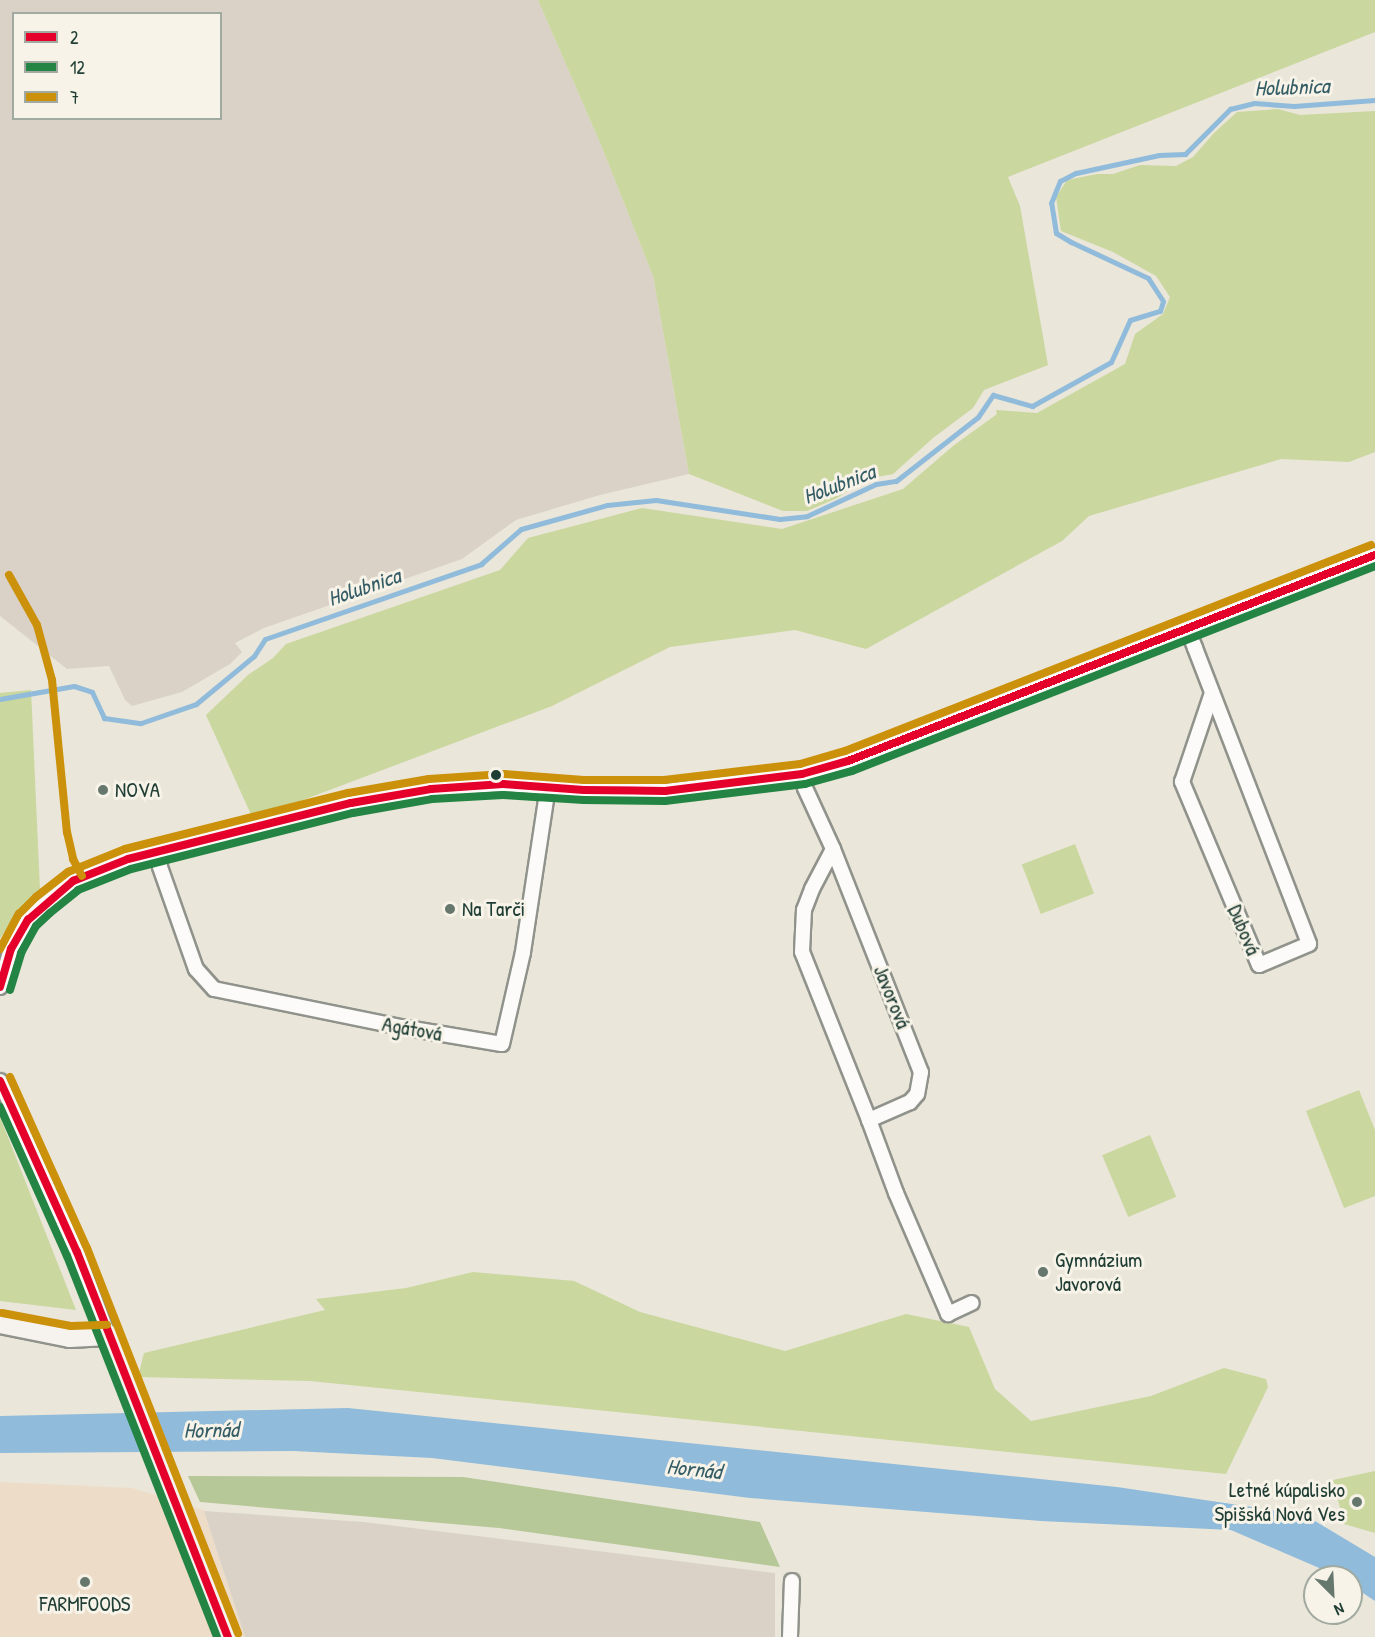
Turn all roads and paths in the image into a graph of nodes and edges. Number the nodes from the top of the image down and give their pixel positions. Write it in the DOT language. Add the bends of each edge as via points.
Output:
graph roads {
  1 [pos="1375,555"];
  2 [pos="1187,628"];
  3 [pos="1212,693"];
  4 [pos="802,774"];
  5 [pos="548,787"];
  6 [pos="833,849"];
  7 [pos="158,852"];
  8 [pos="0,987"];
  9 [pos="0,1081"];
  10 [pos="869,1120"];
  11 [pos="972,1303"];
  12 [pos="0,1323"];
  13 [pos="108,1335"];
  14 [pos="792,1581"];
  15 [pos="228,1637"];
  16 [pos="790,1637"];
  1 -- 2 [label="street"];
  2 -- 3 [label="street, Dubová"];
  2 -- 4 [label="street" via="848,761"];
  3 -- 3 [label="street, Dubová" via="1182,782 1258,965 1310,944"];
  4 -- 5 [label="street" via="665,791"];
  4 -- 6 [label="street, Javorová"];
  5 -- 7 [label="street" via="486,784 402,793"];
  5 -- 7 [label="street, Agátová" via="522,961 502,1044 214,989 196,969"];
  6 -- 10 [label="street" via="804,910 801,952"];
  6 -- 10 [label="street, Javorová" via="921,1072 917,1094 910,1102"];
  7 -- 8 [label="street" via="104,867 73,881 43,905 19,934 4,965"];
  9 -- 13 [label="street" via="77,1252"];
  10 -- 11 [label="street" via="948,1314"];
  12 -- 13 [label="street" via="70,1337"];
  13 -- 15 [label="street"];
  14 -- 16 [label="street"];
}
